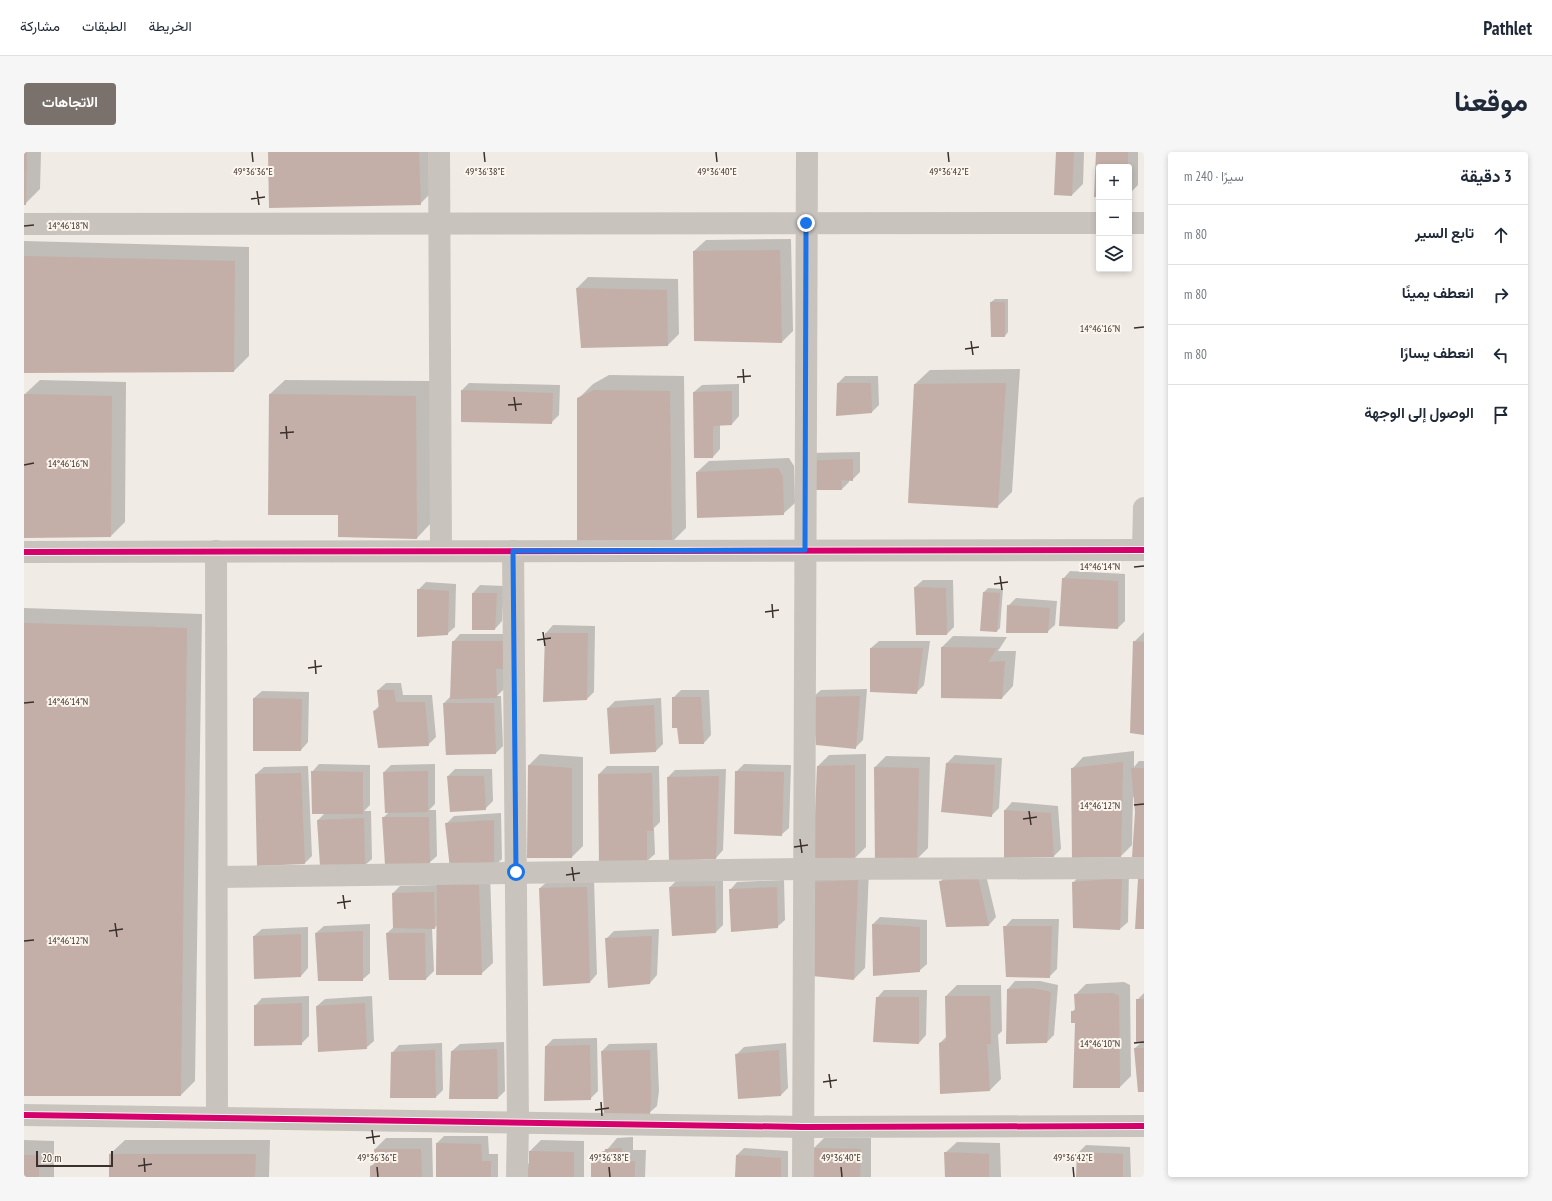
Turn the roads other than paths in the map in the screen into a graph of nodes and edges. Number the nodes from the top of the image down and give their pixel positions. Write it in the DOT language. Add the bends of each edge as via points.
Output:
graph roads {
  1 [pos="439,152"];
  2 [pos="807,152"];
  3 [pos="1132,222"];
  4 [pos="1144,222"];
  5 [pos="806,223"];
  6 [pos="1096,223"];
  7 [pos="24,224"];
  8 [pos="439,224"];
  9 [pos="1144,508"];
  10 [pos="805,550"];
  11 [pos="1144,550"];
  12 [pos="216,551"];
  13 [pos="441,551"];
  14 [pos="513,551"];
  15 [pos="24,552"];
  16 [pos="1144,868"];
  17 [pos="804,869"];
  18 [pos="516,872"];
  19 [pos="217,877"];
  20 [pos="24,1115"];
  21 [pos="217,1118"];
  22 [pos="518,1123"];
  23 [pos="1144,1126"];
  24 [pos="803,1127"];
  25 [pos="517,1177"];
  26 [pos="803,1177"];
  1 -- 8 [label="street"];
  2 -- 5 [label="street"];
  3 -- 4 [label="street"];
  5 -- 6 [label="street"];
  5 -- 8 [label="street"];
  5 -- 10 [label="street"];
  7 -- 8 [label="street"];
  8 -- 13 [label="street"];
  9 -- 11 [label="street"];
  10 -- 11 [label="street"];
  10 -- 14 [label="street"];
  10 -- 17 [label="street"];
  12 -- 13 [label="street"];
  12 -- 15 [label="street"];
  12 -- 19 [label="street"];
  13 -- 14 [label="street"];
  14 -- 18 [label="street"];
  16 -- 17 [label="street"];
  17 -- 18 [label="street"];
  17 -- 24 [label="street"];
  18 -- 19 [label="street"];
  18 -- 22 [label="street"];
  19 -- 21 [label="street"];
  20 -- 21 [label="street"];
  21 -- 22 [label="street"];
  22 -- 24 [label="street"];
  22 -- 25 [label="street"];
  23 -- 24 [label="street"];
  24 -- 26 [label="street"];
}
